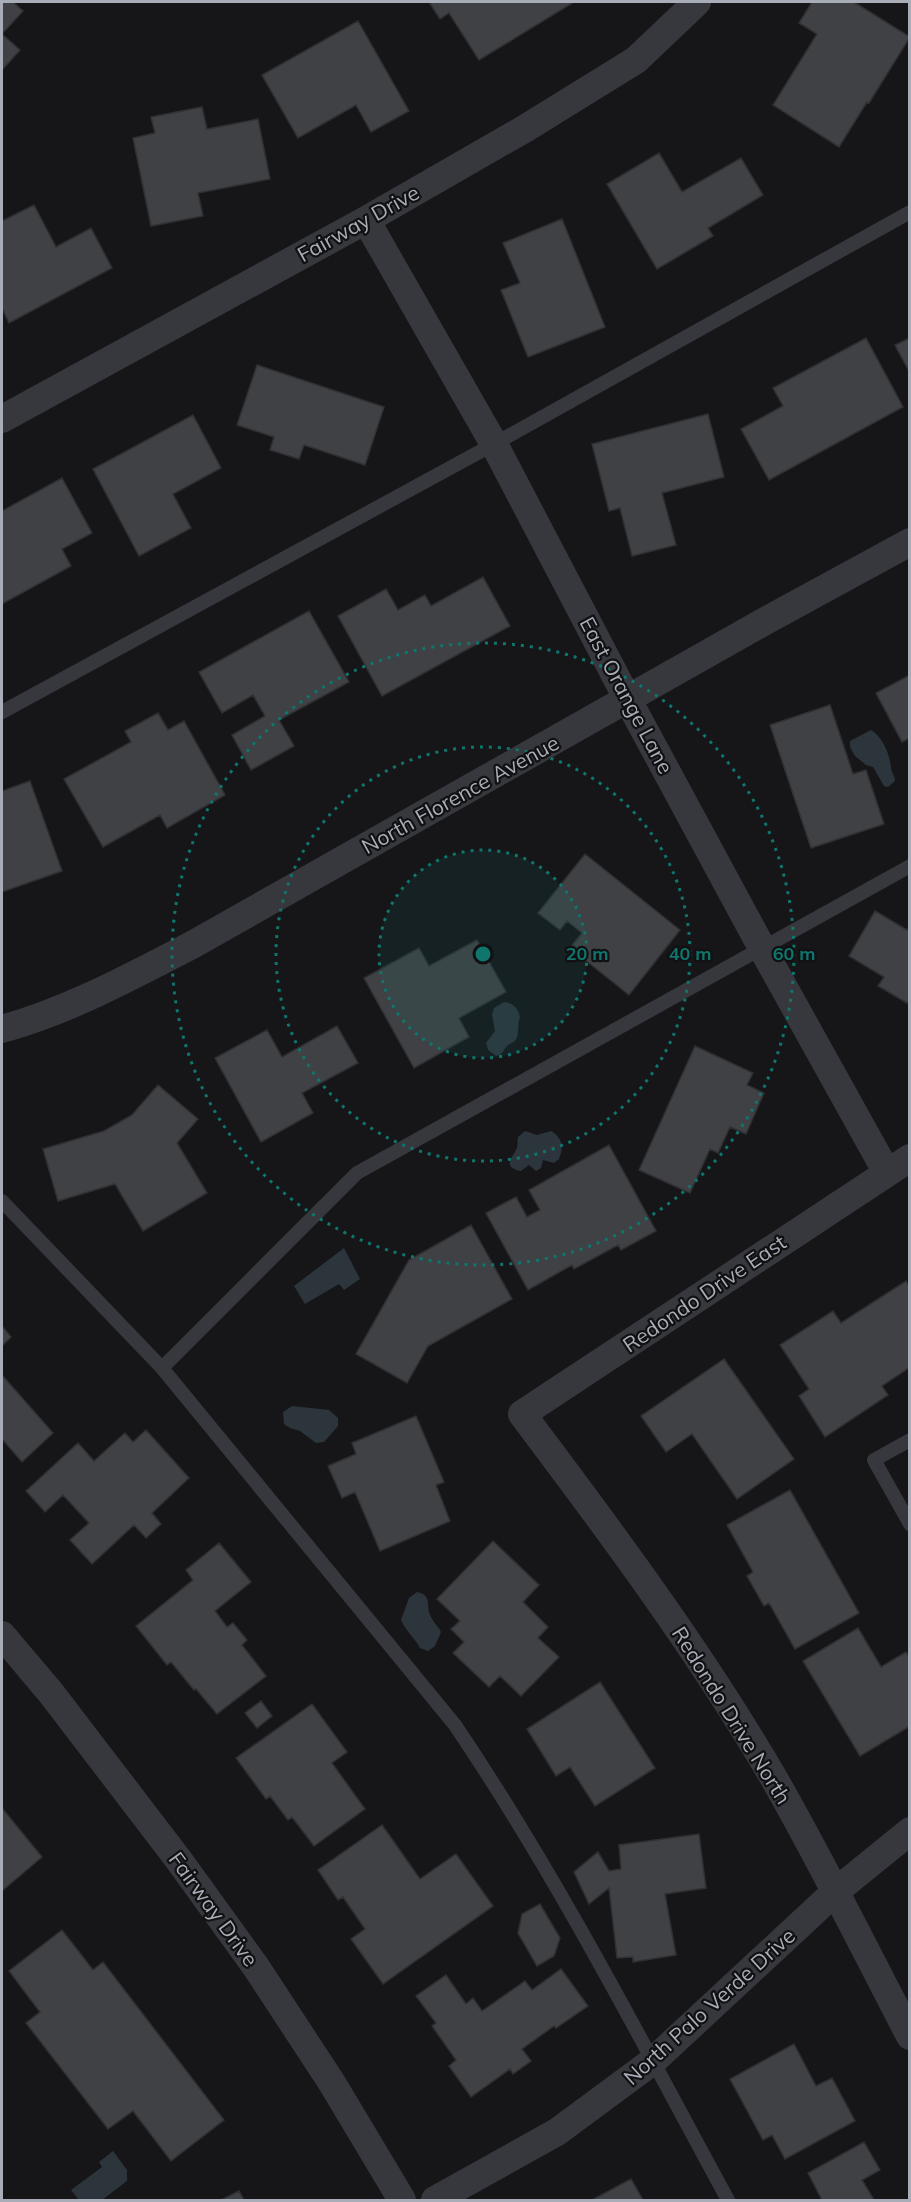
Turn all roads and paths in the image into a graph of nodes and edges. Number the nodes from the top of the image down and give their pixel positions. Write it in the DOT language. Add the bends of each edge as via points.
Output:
graph roads {
  1 [pos="697,2"];
  2 [pos="909,212"];
  3 [pos="366,220"];
  4 [pos="2,419"];
  5 [pos="495,444"];
  6 [pos="909,542"];
  7 [pos="628,700"];
  8 [pos="2,712"];
  9 [pos="909,866"];
  10 [pos="762,948"];
  11 [pos="2,1029"];
  12 [pos="898,1165"];
  13 [pos="2,1201"];
  14 [pos="162,1368"];
  15 [pos="522,1414"];
  16 [pos="909,1440"];
  17 [pos="909,1524"];
  18 [pos="2,1635"];
  19 [pos="909,1831"];
  20 [pos="835,1892"];
  21 [pos="909,2036"];
  22 [pos="653,2061"];
  23 [pos="402,2200"];
  24 [pos="435,2200"];
  25 [pos="728,2200"];
  1 -- 3 [label="street, Fairway Drive" via="636,60"];
  2 -- 5 [label="lane"];
  3 -- 4 [label="street, Fairway Drive"];
  3 -- 5 [label="street, East Orange Lane"];
  5 -- 7 [label="street, East Orange Lane"];
  5 -- 8 [label="lane"];
  6 -- 7 [label="street, North Florence Avenue"];
  7 -- 10 [label="street, East Orange Lane"];
  7 -- 11 [label="street, North Florence Avenue" via="192,945 59,1009"];
  9 -- 10 [label="lane"];
  10 -- 12 [label="street, East Orange Lane"];
  10 -- 14 [label="lane" via="357,1173"];
  12 -- 15 [label="street, Redondo Drive East"];
  13 -- 14 [label="lane"];
  14 -- 22 [label="lane" via="455,1725 526,1838"];
  15 -- 20 [label="street, Redondo Drive North" via="704,1667 772,1776"];
  16 -- 17 [label="lane" via="874,1460"];
  18 -- 23 [label="street, Fairway Drive" via="150,1822 256,1967"];
  19 -- 20 [label="street, North Palo Verde Drive"];
  20 -- 21 [label="street, Redondo Drive North"];
  20 -- 22 [label="street, North Palo Verde Drive"];
  22 -- 24 [label="street, North Palo Verde Drive" via="557,2132"];
  22 -- 25 [label="lane"];
}
